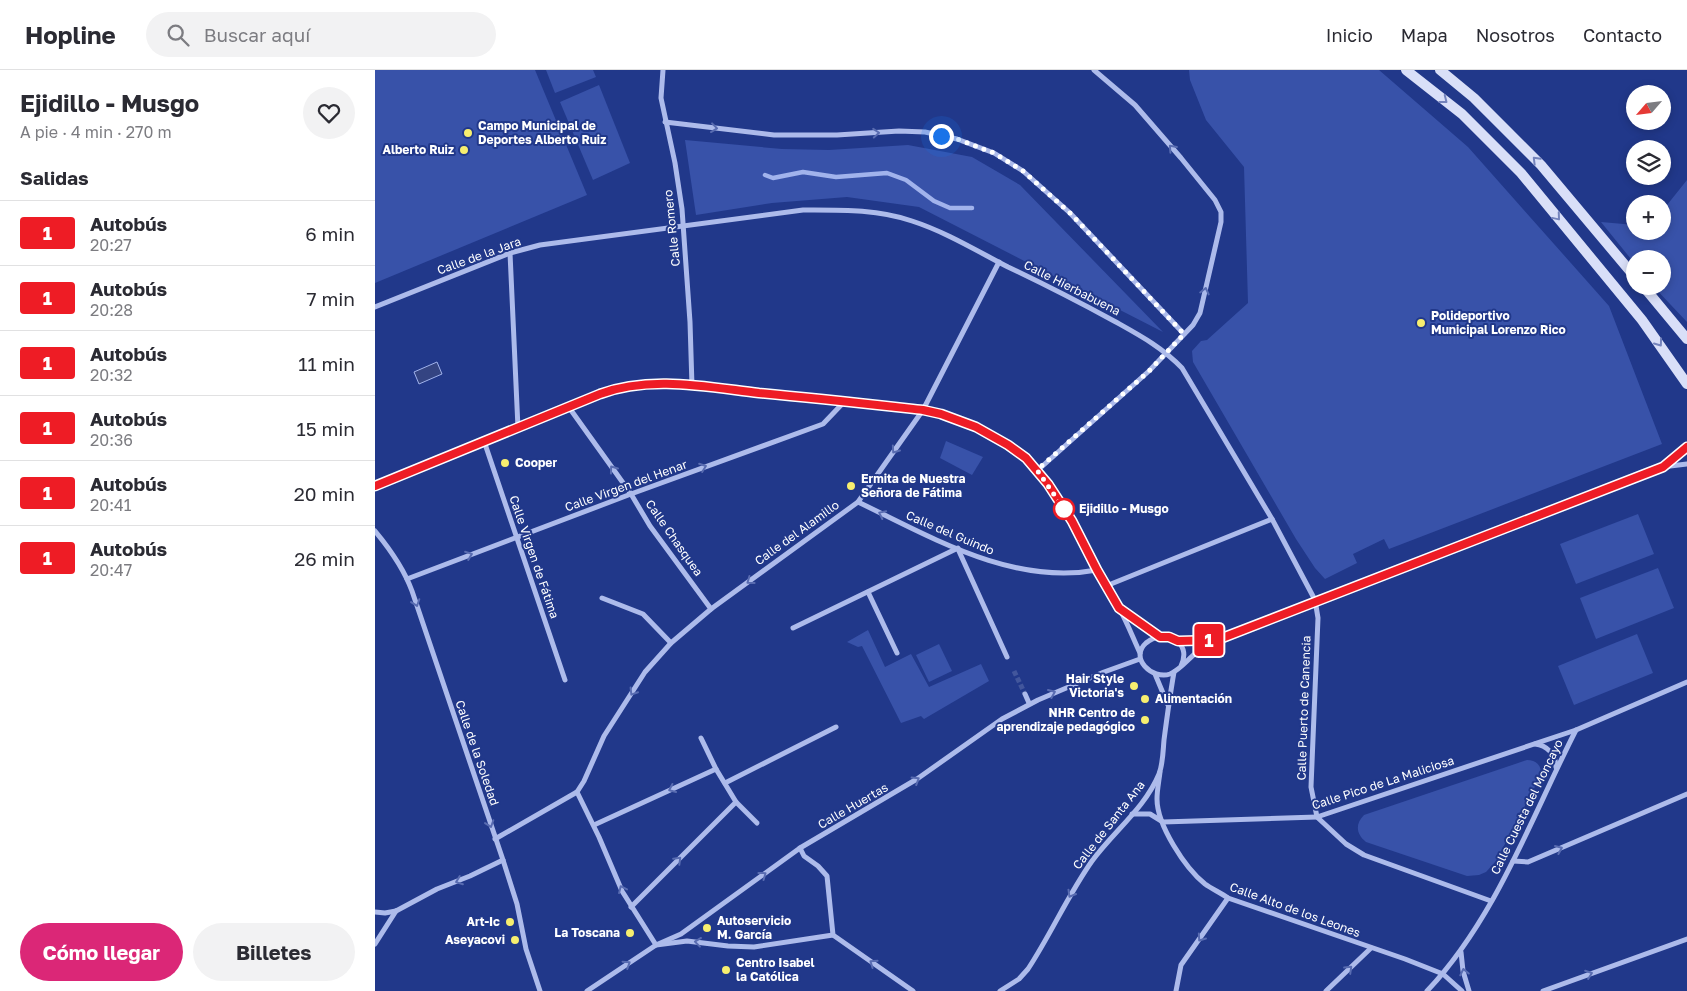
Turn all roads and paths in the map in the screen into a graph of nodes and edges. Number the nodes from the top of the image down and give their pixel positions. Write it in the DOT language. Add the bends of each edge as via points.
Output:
graph roads {
  1 [pos="663,70"];
  2 [pos="1094,70"];
  3 [pos="1406,70"];
  4 [pos="1440,70"];
  5 [pos="665,122"];
  6 [pos="683,226"];
  7 [pos="510,253"];
  8 [pos="999,262"];
  9 [pos="1626,266"];
  10 [pos="1650,295"];
  11 [pos="375,307"];
  12 [pos="1184,334"];
  13 [pos="1687,340"];
  14 [pos="1167,353"];
  15 [pos="1687,384"];
  16 [pos="692,386"];
  17 [pos="844,402"];
  18 [pos="567,406"];
  19 [pos="923,410"];
  20 [pos="518,428"];
  21 [pos="484,441"];
  22 [pos="1687,446"];
  23 [pos="1687,464"];
  24 [pos="1663,467"];
  25 [pos="1037,470"];
  26 [pos="375,486"];
  27 [pos="631,494"];
  28 [pos="858,502"];
  29 [pos="1272,520"];
  30 [pos="375,531"];
  31 [pos="517,537"];
  32 [pos="958,548"];
  33 [pos="1097,570"];
  34 [pos="407,579"];
  35 [pos="1106,586"];
  36 [pos="868,592"];
  37 [pos="602,598"];
  38 [pos="1315,600"];
  39 [pos="1119,608"];
  40 [pos="711,609"];
  41 [pos="793,628"];
  42 [pos="1160,637"];
  43 [pos="1217,640"];
  44 [pos="1178,641"];
  45 [pos="671,643"];
  46 [pos="1140,652"];
  47 [pos="897,653"];
  48 [pos="1007,656"];
  49 [pos="1140,660"];
  50 [pos="1181,666"];
  51 [pos="1174,672"];
  52 [pos="1155,674"];
  53 [pos="565,680"];
  54 [pos="1687,682"];
  55 [pos="1025,694"];
  56 [pos="1029,704"];
  57 [pos="1168,705"];
  58 [pos="836,726"];
  59 [pos="1576,730"];
  60 [pos="701,738"];
  61 [pos="1532,744"];
  62 [pos="716,769"];
  63 [pos="1556,770"];
  64 [pos="1160,772"];
  65 [pos="725,783"];
  66 [pos="577,792"];
  67 [pos="1687,794"];
  68 [pos="736,802"];
  69 [pos="1133,814"];
  70 [pos="1317,817"];
  71 [pos="1163,822"];
  72 [pos="757,823"];
  73 [pos="594,826"];
  74 [pos="495,839"];
  75 [pos="800,848"];
  76 [pos="503,860"];
  77 [pos="1513,861"];
  78 [pos="1229,898"];
  79 [pos="1491,901"];
  80 [pos="631,907"];
  81 [pos="396,911"];
  82 [pos="375,912"];
  83 [pos="833,935"];
  84 [pos="1687,939"];
  85 [pos="375,944"];
  86 [pos="656,945"];
  87 [pos="1371,948"];
  88 [pos="1461,952"];
  89 [pos="1443,974"];
  90 [pos="540,991"];
  91 [pos="587,991"];
  92 [pos="913,991"];
  93 [pos="1000,991"];
  94 [pos="1176,991"];
  95 [pos="1326,991"];
  96 [pos="1427,991"];
  97 [pos="1462,991"];
  98 [pos="1469,991"];
  99 [pos="1543,991"];
  1 -- 5 [label="street, Calle Romero" via="661,98"];
  12 -- 2 [label="street, one-way" via="1200,313 1221,212 1215,200 1135,105"];
  3 -- 15 [label="main road, one-way" via="1462,114 1521,173 1642,320"];
  9 -- 4 [label="main road, one-way" via="1541,164 1475,98"];
  5 -- 6 [label="street, Calle Romero" via="675,163"];
  5 -- 12 [label="street, one-way" via="774,135 925,132 957,139 994,153 1023,171 1070,213"];
  6 -- 7 [label="street, Calle de la Jara" via="540,245"];
  6 -- 8 [label="street, Calle Hierbabuena" via="803,210 847,209 883,213 913,221"];
  6 -- 16 [label="street, Calle Romero"];
  7 -- 11 [label="street, Calle de la Jara"];
  7 -- 20 [label="street"];
  8 -- 14 [label="street, Calle Hierbabuena" via="1096,311"];
  8 -- 19 [label="street, Calle del Alamillo"];
  10 -- 13 [label="main road"];
  12 -- 14 [label="street"];
  14 -- 25 [label="street"];
  14 -- 29 [label="street, Calle Hierbabuena" via="1190,380"];
  16 -- 17 [label="street"];
  16 -- 18 [label="street" via="647,384 616,388"];
  17 -- 19 [label="street"];
  27 -- 17 [label="street, Calle Virgen del Henar, one-way" via="823,424"];
  18 -- 20 [label="street"];
  27 -- 18 [label="street, Calle Chasquea, one-way"];
  19 -- 25 [label="street" via="976,427 1008,445"];
  19 -- 28 [label="street, Calle del Alamillo, one-way"];
  20 -- 21 [label="street"];
  21 -- 26 [label="street"];
  21 -- 31 [label="street, Calle Virgen de Fátima"];
  22 -- 24 [label="street"];
  23 -- 24 [label="street"];
  24 -- 38 [label="street"];
  25 -- 33 [label="street" via="1072,521"];
  27 -- 31 [label="street, Calle Virgen del Henar"];
  27 -- 40 [label="street, Calle Chasquea" via="650,526"];
  32 -- 28 [label="street, Calle del Guindo, one-way"];
  28 -- 40 [label="street, Calle del Alamillo, one-way"];
  29 -- 35 [label="street"];
  29 -- 38 [label="street, Calle Hierbabuena"];
  30 -- 34 [label="street, Calle de la Soledad"];
  34 -- 31 [label="street, Calle Virgen del Henar, one-way"];
  31 -- 53 [label="street, Calle Virgen de Fátima"];
  32 -- 33 [label="street, Calle del Guindo" via="993,562 1031,570 1068,574"];
  32 -- 36 [label="street"];
  32 -- 48 [label="street"];
  33 -- 35 [label="street"];
  34 -- 74 [label="street, Calle de la Soledad, one-way"];
  35 -- 39 [label="street"];
  36 -- 41 [label="street"];
  36 -- 47 [label="street"];
  37 -- 45 [label="street" via="643,614"];
  38 -- 43 [label="street"];
  38 -- 70 [label="street, Calle Puerto de Canencia" via="1318,618 1311,788"];
  39 -- 42 [label="street"];
  39 -- 46 [label="street"];
  40 -- 45 [label="street, Calle del Alamillo"];
  42 -- 44 [label="street"];
  42 -- 46 [label="street" via="1145,644"];
  43 -- 44 [label="street"];
  43 -- 50 [label="street"];
  44 -- 50 [label="street" via="1185,653"];
  45 -- 66 [label="street, Calle del Alamillo, one-way" via="645,672 604,736"];
  46 -- 49 [label="street"];
  49 -- 52 [label="street"];
  56 -- 49 [label="street, Calle Huertas, one-way"];
  50 -- 51 [label="street"];
  51 -- 52 [label="street"];
  51 -- 57 [label="street, Calle de Santa Ana"];
  52 -- 57 [label="street, Calle de Santa Ana"];
  54 -- 59 [label="street, Calle Cuesta del Moncayo"];
  55 -- 56 [label="street"];
  75 -- 56 [label="street, Calle Huertas, one-way" via="917,780 1002,719"];
  57 -- 64 [label="street, Calle de Santa Ana"];
  58 -- 65 [label="street"];
  59 -- 61 [label="street, Calle Pico de La Maliciosa"];
  59 -- 63 [label="street, Calle Cuesta del Moncayo"];
  60 -- 62 [label="street"];
  61 -- 63 [label="street" via="1551,752"];
  61 -- 70 [label="street, Calle Pico de La Maliciosa"];
  62 -- 65 [label="street"];
  62 -- 73 [label="street, one-way"];
  63 -- 77 [label="street, Calle Cuesta del Moncayo"];
  64 -- 69 [label="street, Calle de Santa Ana"];
  64 -- 71 [label="street, Calle Alto de los Leones" via="1157,799"];
  65 -- 68 [label="street"];
  66 -- 73 [label="street"];
  66 -- 74 [label="street"];
  77 -- 67 [label="street, one-way" via="1528,862"];
  68 -- 72 [label="street"];
  80 -- 68 [label="street, one-way"];
  69 -- 71 [label="street, Calle Pico de La Maliciosa" via="1150,814"];
  69 -- 93 [label="street, Calle de Santa Ana, one-way" via="1104,845 1082,877 1028,969"];
  70 -- 71 [label="street, Calle Pico de La Maliciosa"];
  70 -- 79 [label="street" via="1346,844 1364,855"];
  71 -- 78 [label="street, Calle Alto de los Leones" via="1185,863 1205,884"];
  80 -- 73 [label="street, one-way"];
  74 -- 76 [label="street, Calle de la Soledad"];
  75 -- 83 [label="street" via="804,856 827,876"];
  86 -- 75 [label="street, Calle Huertas, one-way" via="681,934"];
  76 -- 81 [label="street, one-way"];
  76 -- 90 [label="street, Calle de la Soledad"];
  77 -- 79 [label="street, Calle Cuesta del Moncayo"];
  78 -- 87 [label="street, Calle Alto de los Leones"];
  78 -- 94 [label="street, one-way" via="1181,965"];
  79 -- 88 [label="street, Calle Cuesta del Moncayo"];
  80 -- 86 [label="street"];
  81 -- 82 [label="street"];
  81 -- 85 [label="street"];
  83 -- 86 [label="street, one-way" via="754,946 687,941"];
  92 -- 83 [label="street, one-way"];
  99 -- 84 [label="street, one-way"];
  91 -- 86 [label="street, Calle Huertas, one-way"];
  87 -- 89 [label="street, Calle Alto de los Leones"];
  95 -- 87 [label="street, one-way"];
  88 -- 89 [label="street, Calle Cuesta del Moncayo"];
  98 -- 88 [label="street, one-way"];
  89 -- 96 [label="street, Calle Cuesta del Moncayo"];
  89 -- 97 [label="street"];
}
